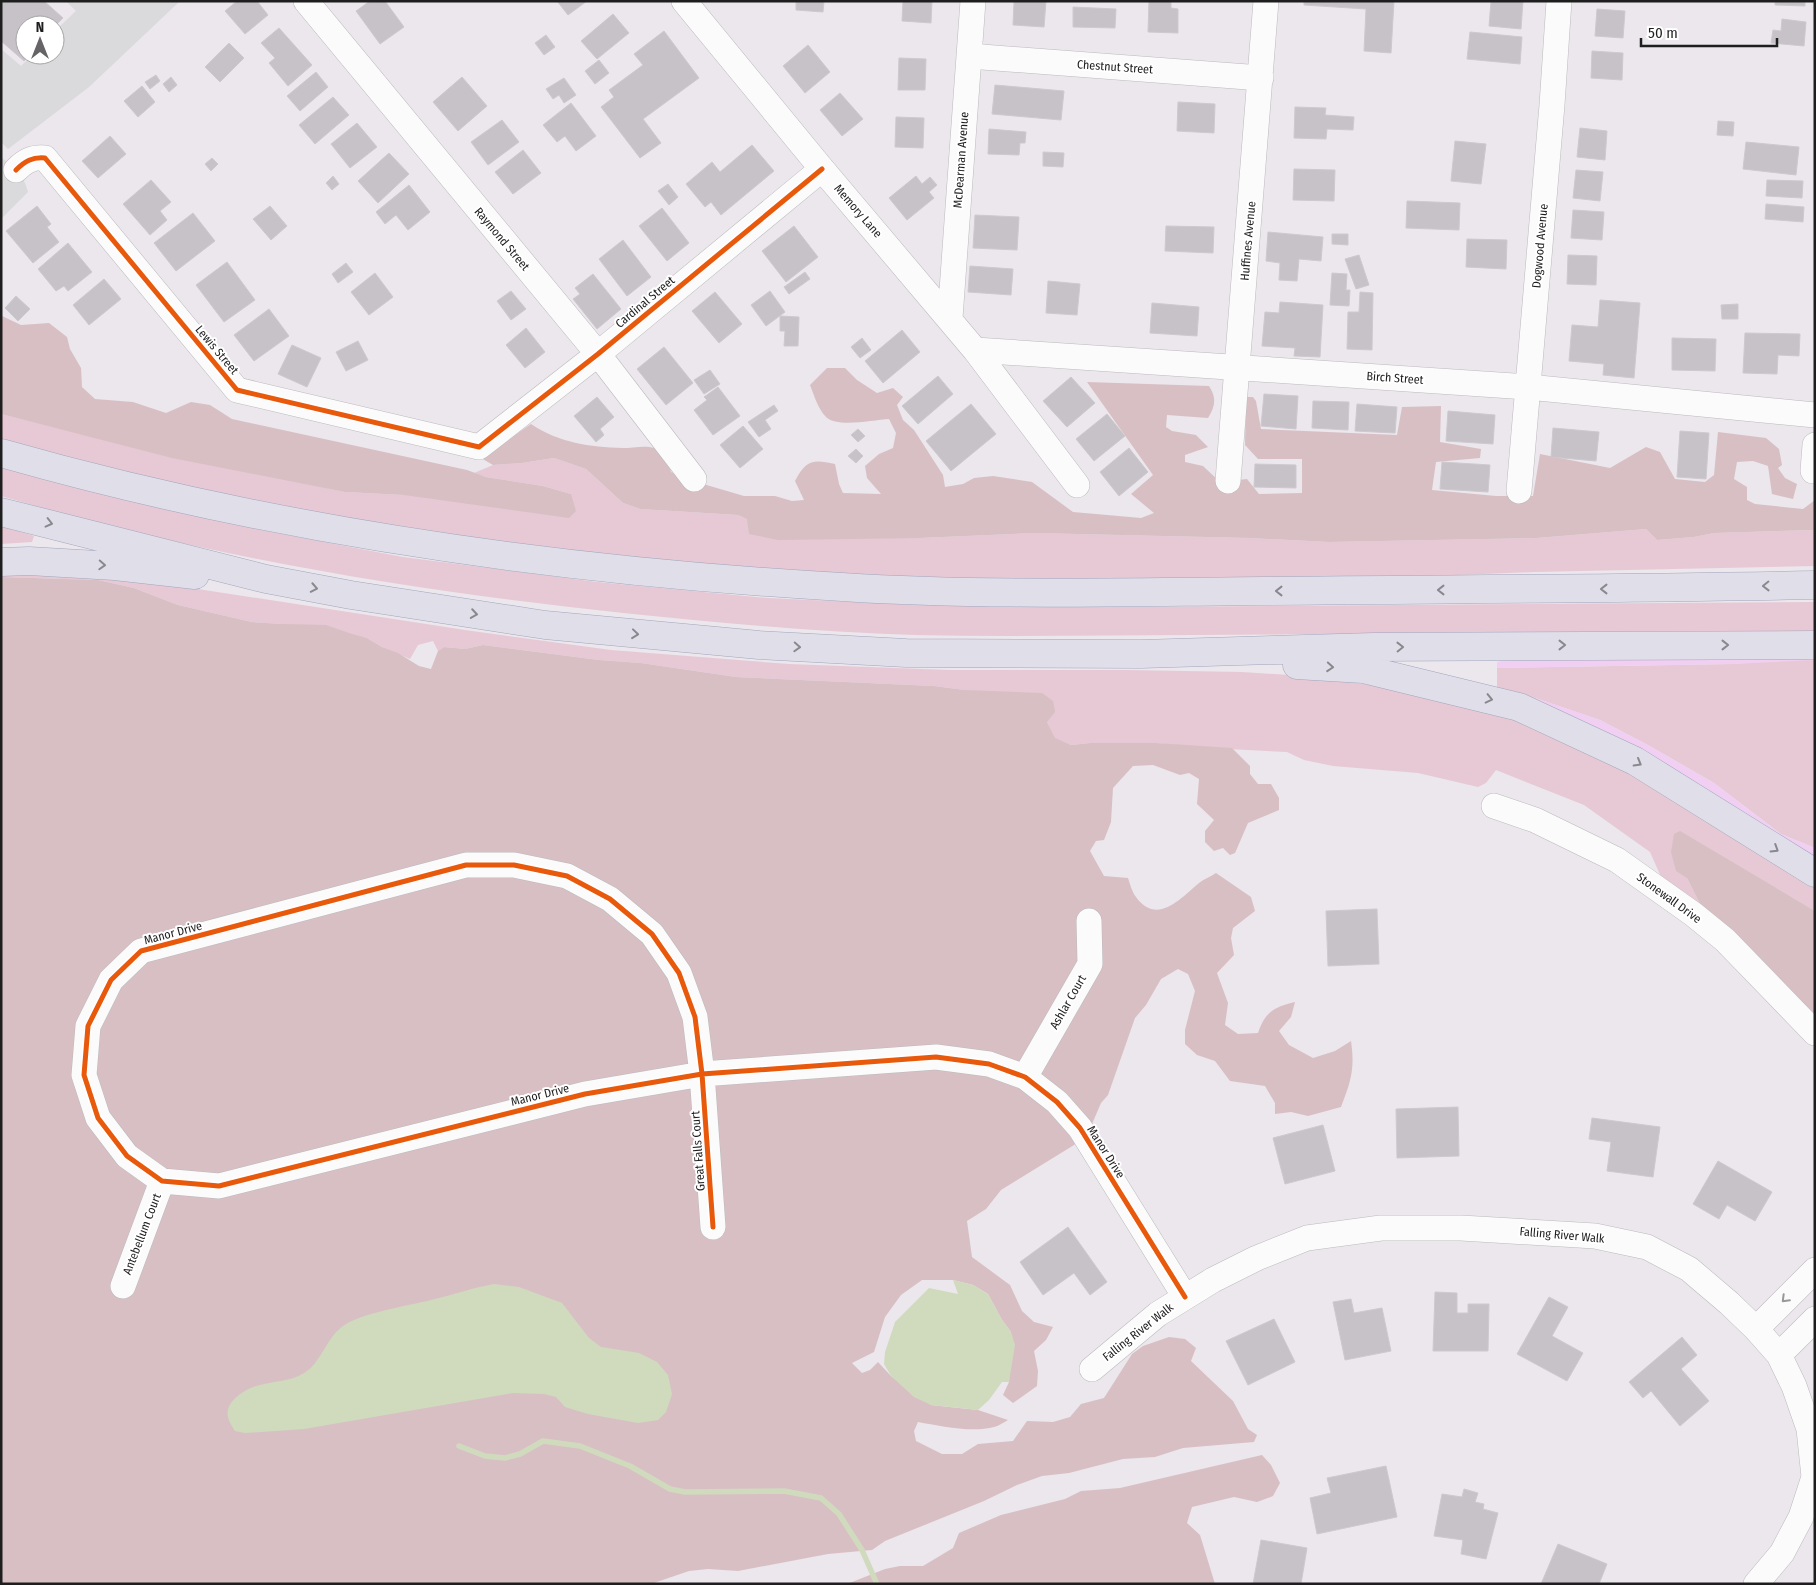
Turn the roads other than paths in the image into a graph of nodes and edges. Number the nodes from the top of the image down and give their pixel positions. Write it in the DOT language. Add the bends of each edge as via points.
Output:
graph roads {
  1 [pos="306,1"];
  2 [pos="684,1"];
  3 [pos="973,1"];
  4 [pos="1266,1"];
  5 [pos="1559,1"];
  6 [pos="969,56"];
  7 [pos="1261,78"];
  8 [pos="822,169"];
  9 [pos="16,170"];
  10 [pos="950,318"];
  11 [pos="975,350"];
  12 [pos="598,354"];
  13 [pos="1237,367"];
  14 [pos="1528,387"];
  15 [pos="1815,415"];
  16 [pos="1815,445"];
  17 [pos="479,447"];
  18 [pos="1,453"];
  19 [pos="1813,471"];
  20 [pos="694,479"];
  21 [pos="1228,481"];
  22 [pos="1077,485"];
  23 [pos="1520,490"];
  24 [pos="1,512"];
  25 [pos="1,562"];
  26 [pos="266,579"];
  27 [pos="1815,585"];
  28 [pos="1815,645"];
  29 [pos="1141,654"];
  30 [pos="1494,806"];
  31 [pos="1815,873"];
  32 [pos="1089,921"];
  33 [pos="1815,1033"];
  34 [pos="702,1074"];
  35 [pos="1025,1078"];
  36 [pos="162,1181"];
  37 [pos="713,1227"];
  38 [pos="1815,1270"];
  39 [pos="123,1286"];
  40 [pos="1185,1297"];
  41 [pos="1815,1318"];
  42 [pos="1756,1329"];
  43 [pos="1779,1355"];
  44 [pos="1092,1369"];
  45 [pos="1756,1584"];
  1 -- 12 [label="street, Raymond Street"];
  2 -- 8 [label="street, Memory Lane"];
  3 -- 6 [label="street, McDearman Avenue"];
  4 -- 7 [label="street, Huffines Avenue"];
  5 -- 14 [label="street, Dogwood Avenue"];
  6 -- 7 [label="street, Chestnut Street"];
  6 -- 10 [label="street, McDearman Avenue"];
  7 -- 13 [label="street, Huffines Avenue"];
  8 -- 10 [label="street, Memory Lane"];
  8 -- 12 [label="street, Cardinal Street"];
  9 -- 17 [label="street, Lewis Street" via="26,161 45,158 237,390"];
  10 -- 11 [label="street, Memory Lane"];
  11 -- 13 [label="street, Birch Street"];
  11 -- 22 [label="street, Memory Lane"];
  12 -- 17 [label="street, Cardinal Street"];
  12 -- 20 [label="street, Raymond Street"];
  13 -- 14 [label="street, Birch Street"];
  13 -- 21 [label="street, Huffines Avenue"];
  14 -- 15 [label="street, Birch Street"];
  14 -- 23 [label="street, Dogwood Avenue"];
  16 -- 19 [label="street"];
  27 -- 18 [label="highway, one-way" via="988,592 845,588 731,580 598,568 373,537 240,512"];
  24 -- 26 [label="highway, one-way"];
  25 -- 26 [label="highway, one-way" via="115,566"];
  26 -- 29 [label="highway, one-way" via="545,625 664,637 906,653"];
  29 -- 28 [label="highway, one-way" via="1374,647"];
  29 -- 31 [label="highway, one-way" via="1363,669 1520,707 1636,761"];
  30 -- 33 [label="street, Stonewall Drive" via="1535,820 1624,865 1725,940"];
  32 -- 35 [label="street, Ashlar Court" via="1090,964"];
  34 -- 35 [label="street, Manor Drive" via="936,1057 989,1064"];
  34 -- 36 [label="street, Manor Drive" via="585,1094 219,1186"];
  34 -- 36 [label="street, Manor Drive" via="695,1017 679,973 652,934 610,899 567,876 514,865 466,865 141,951 111,980 88,1026 84,1075 98,1118 127,1156"];
  34 -- 37 [label="street, Great Falls Court"];
  35 -- 40 [label="street, Manor Drive" via="1057,1102 1080,1128"];
  36 -- 39 [label="street, Antebellum Court"];
  38 -- 42 [label="street, one-way"];
  40 -- 42 [label="street, Falling River Walk" via="1257,1258 1306,1238 1381,1228 1461,1228 1595,1236 1647,1247 1689,1269"];
  40 -- 44 [label="street, Falling River Walk" via="1158,1314"];
  41 -- 43 [label="street"];
  42 -- 43 [label="street, Falling River Walk"];
  43 -- 45 [label="street, Falling River Walk" via="1794,1386 1808,1429 1814,1477 1801,1517 1782,1553"];
}
